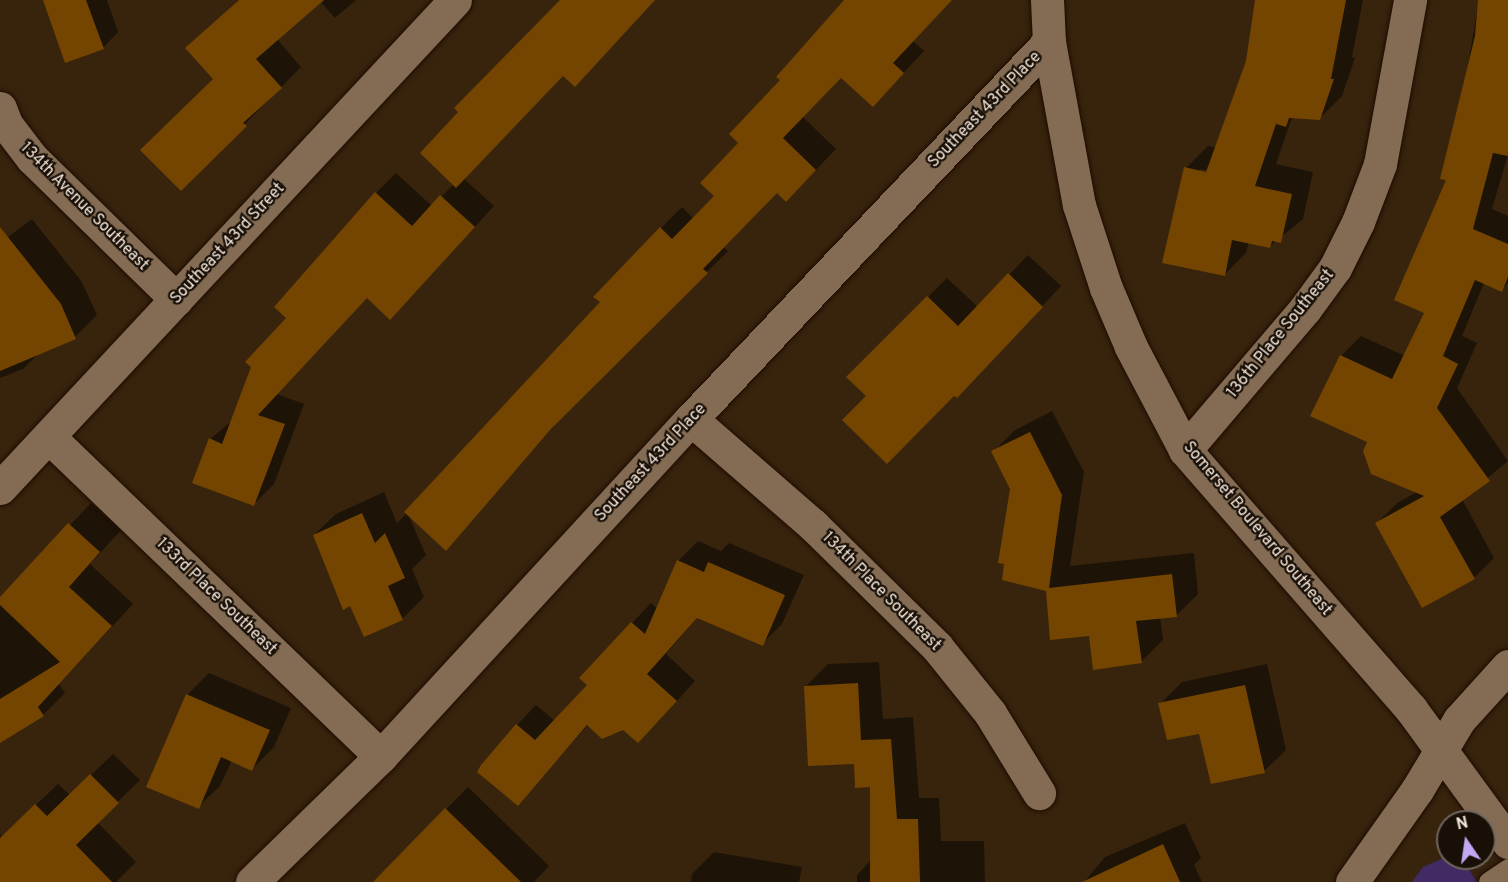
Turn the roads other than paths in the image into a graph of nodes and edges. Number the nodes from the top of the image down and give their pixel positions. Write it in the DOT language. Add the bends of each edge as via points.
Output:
graph roads {
  1 [pos="455,0"];
  2 [pos="1047,0"];
  3 [pos="1410,0"];
  4 [pos="1049,42"];
  5 [pos="0,108"];
  6 [pos="176,300"];
  7 [pos="691,419"];
  8 [pos="50,438"];
  9 [pos="1185,450"];
  10 [pos="0,488"];
  11 [pos="1508,666"];
  12 [pos="1442,750"];
  13 [pos="381,756"];
  14 [pos="1039,793"];
  15 [pos="1508,842"];
  16 [pos="1508,869"];
  17 [pos="252,882"];
  18 [pos="1352,882"];
  19 [pos="1489,882"];
  1 -- 6 [label="street, Southeast 43rd Street"];
  2 -- 4 [label="street, Somerset Boulevard Southeast"];
  3 -- 9 [label="street, 136th Place Southeast" via="1383,154 1358,222 1335,268 1305,309"];
  4 -- 7 [label="street, Southeast 43rd Place"];
  4 -- 9 [label="street, Somerset Boulevard Southeast" via="1079,205 1106,288 1131,347"];
  5 -- 6 [label="street, 134th Avenue Southeast" via="6,124 33,158"];
  6 -- 8 [label="street, Southeast 43rd Street"];
  7 -- 13 [label="street, Southeast 43rd Place"];
  7 -- 14 [label="street, 134th Place Southeast" via="813,525 937,647 990,713"];
  8 -- 10 [label="street, Southeast 43rd Street"];
  8 -- 13 [label="street, 133rd Place Southeast"];
  9 -- 12 [label="street, Somerset Boulevard Southeast" via="1411,709"];
  11 -- 12 [label="street" via="1460,720"];
  12 -- 15 [label="street, Somerset Boulevard Southeast"];
  12 -- 18 [label="street"];
  13 -- 17 [label="street, Southeast 43rd Place"];
  16 -- 19 [label="lane"];
}
